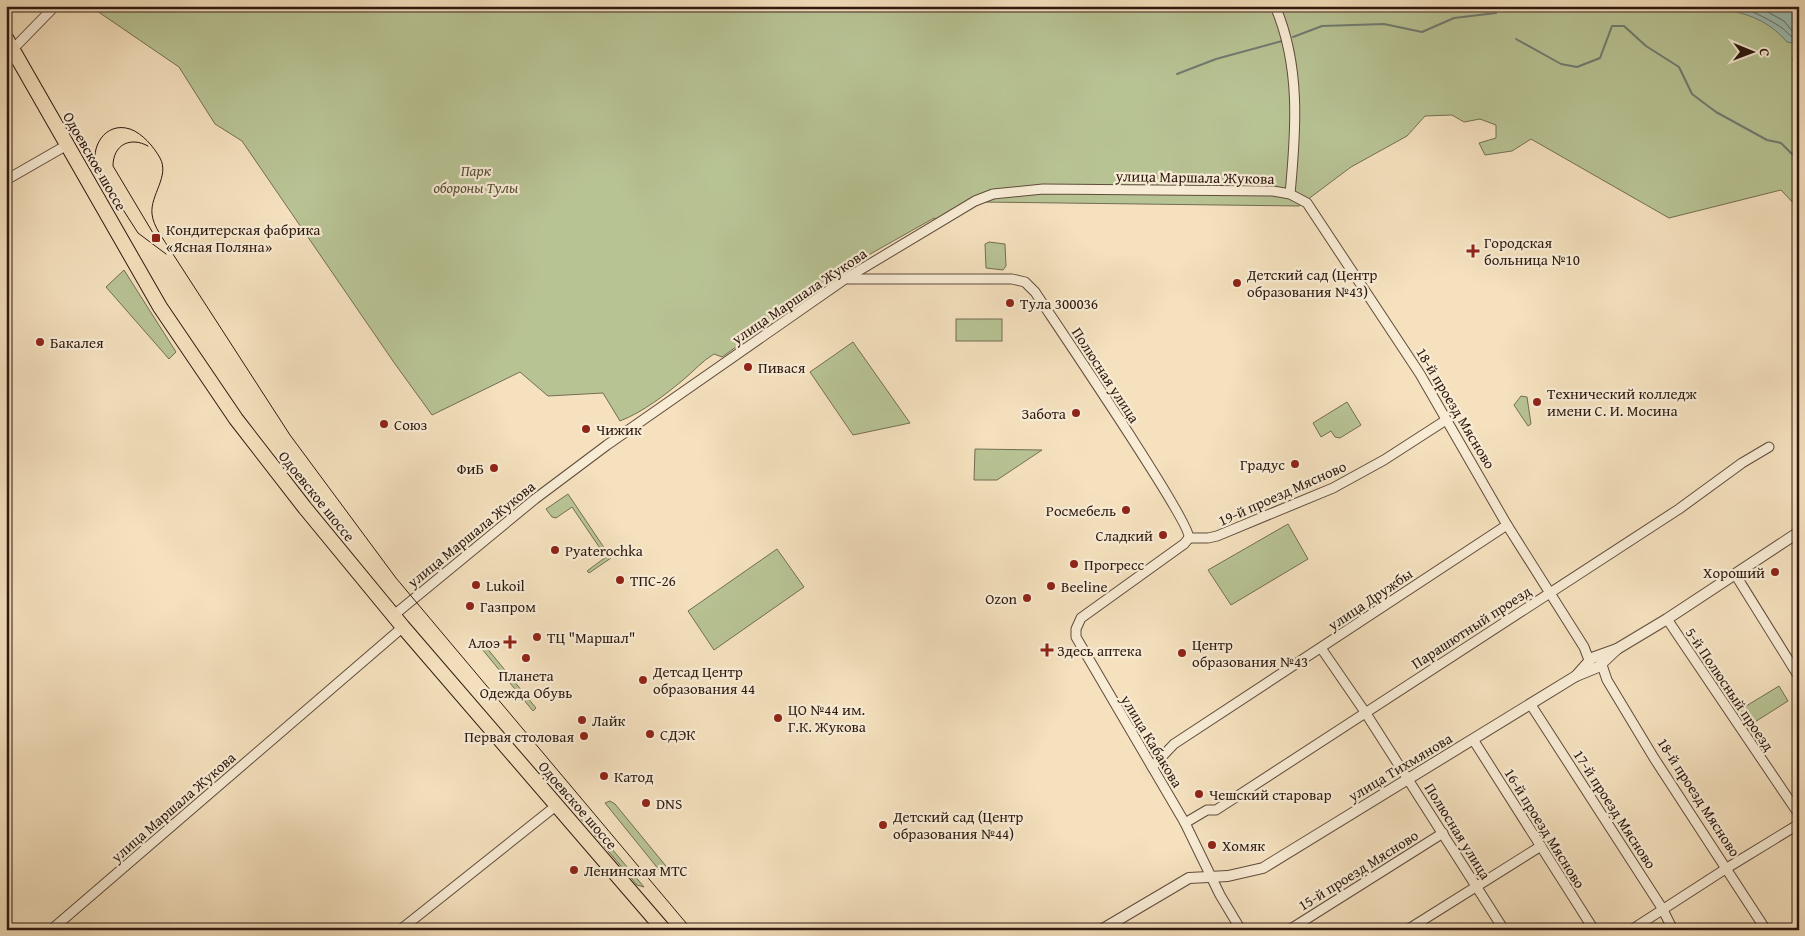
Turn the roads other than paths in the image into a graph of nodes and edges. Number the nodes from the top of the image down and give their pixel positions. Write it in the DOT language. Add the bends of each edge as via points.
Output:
graph roads {
  1 [pos="55,6"];
  2 [pos="1276,6"];
  3 [pos="10,44"];
  4 [pos="67,144"];
  5 [pos="6,180"];
  6 [pos="1290,194"];
  7 [pos="845,279"];
  8 [pos="1446,420"];
  9 [pos="1769,447"];
  10 [pos="1507,525"];
  11 [pos="1799,532"];
  12 [pos="1189,538"];
  13 [pos="1735,574"];
  14 [pos="1550,593"];
  15 [pos="394,615"];
  16 [pos="1667,620"];
  17 [pos="403,627"];
  18 [pos="1321,648"];
  19 [pos="1596,662"];
  20 [pos="1799,676"];
  21 [pos="1531,705"];
  22 [pos="1366,712"];
  23 [pos="1474,741"];
  24 [pos="1152,767"];
  25 [pos="1408,779"];
  26 [pos="557,805"];
  27 [pos="1185,823"];
  28 [pos="1799,824"];
  29 [pos="1443,833"];
  30 [pos="1541,846"];
  31 [pos="1727,868"];
  32 [pos="1211,878"];
  33 [pos="1477,888"];
  34 [pos="1662,908"];
  35 [pos="51,930"];
  36 [pos="400,930"];
  37 [pos="664,930"];
  38 [pos="1101,930"];
  39 [pos="1241,930"];
  40 [pos="1289,930"];
  41 [pos="1407,930"];
  42 [pos="1504,930"];
  43 [pos="1594,930"];
  44 [pos="1631,930"];
  45 [pos="1673,930"];
  46 [pos="1766,930"];
  1 -- 3 [label="street"];
  2 -- 6 [label="street" via="1285,28 1296,96"];
  3 -- 4 [label="main road, Одоевское шоссе"];
  4 -- 5 [label="street"];
  4 -- 15 [label="main road, Одоевское шоссе" via="160,307 236,419"];
  6 -- 7 [label="street, улица Маршала Жукова" via="1043,189 993,194 957,211"];
  6 -- 8 [label="street, 18-й проезд Мясново" via="1307,203 1393,332"];
  7 -- 12 [label="street, Полюсная улица" via="1012,279 1025,282 1035,292 1125,428 1180,515"];
  7 -- 15 [label="street, улица Маршала Жукова" via="534,499"];
  8 -- 10 [label="street, 18-й проезд Мясново"];
  8 -- 12 [label="street, 19-й проезд Мясново" via="1333,488 1217,536"];
  9 -- 14 [label="street, Парашютный проезд"];
  10 -- 14 [label="street, 18-й проезд Мясново"];
  10 -- 18 [label="street, улица Дружбы"];
  11 -- 13 [label="street"];
  12 -- 24 [label="street, улица Кабакова" via="1081,618 1076,629 1077,641"];
  13 -- 16 [label="street"];
  13 -- 20 [label="street"];
  14 -- 19 [label="street, 18-й проезд Мясново"];
  14 -- 22 [label="street, Парашютный проезд"];
  15 -- 17 [label="main road, Одоевское шоссе"];
  16 -- 19 [label="street"];
  16 -- 28 [label="street, 5-й Полюсный проезд" via="1798,813"];
  17 -- 26 [label="main road, Одоевское шоссе"];
  17 -- 35 [label="street, улица Маршала Жукова"];
  18 -- 22 [label="street, Полюсная улица"];
  18 -- 24 [label="street, улица Дружбы" via="1174,744"];
  19 -- 21 [label="street, улица Тихмянова"];
  19 -- 31 [label="street, 18-й проезд Мясново" via="1654,758"];
  21 -- 23 [label="street, улица Тихмянова"];
  21 -- 34 [label="street, 17-й проезд Мясново"];
  22 -- 25 [label="street, Полюсная улица"];
  22 -- 27 [label="street, Парашютный проезд" via="1216,810 1207,810"];
  23 -- 25 [label="street, улица Тихмянова"];
  23 -- 30 [label="street, 16-й проезд Мясново"];
  24 -- 27 [label="street, улица Кабакова"];
  25 -- 29 [label="street, Полюсная улица"];
  25 -- 32 [label="street, улица Тихмянова" via="1263,868"];
  26 -- 36 [label="street"];
  26 -- 37 [label="main road, Одоевское шоссе"];
  27 -- 32 [label="street, улица Кабакова"];
  28 -- 31 [label="street"];
  29 -- 33 [label="street, Полюсная улица"];
  29 -- 40 [label="street, 15-й проезд Мясново"];
  30 -- 33 [label="street"];
  30 -- 43 [label="street, 16-й проезд Мясново"];
  31 -- 34 [label="street"];
  31 -- 46 [label="street, 18-й проезд Мясново"];
  32 -- 38 [label="street, улица Тихмянова" via="1189,878 1180,882"];
  32 -- 39 [label="street, улица Кабакова"];
  33 -- 41 [label="street"];
  33 -- 42 [label="street, Полюсная улица"];
  34 -- 44 [label="street"];
  34 -- 45 [label="street, 17-й проезд Мясново"];
}
